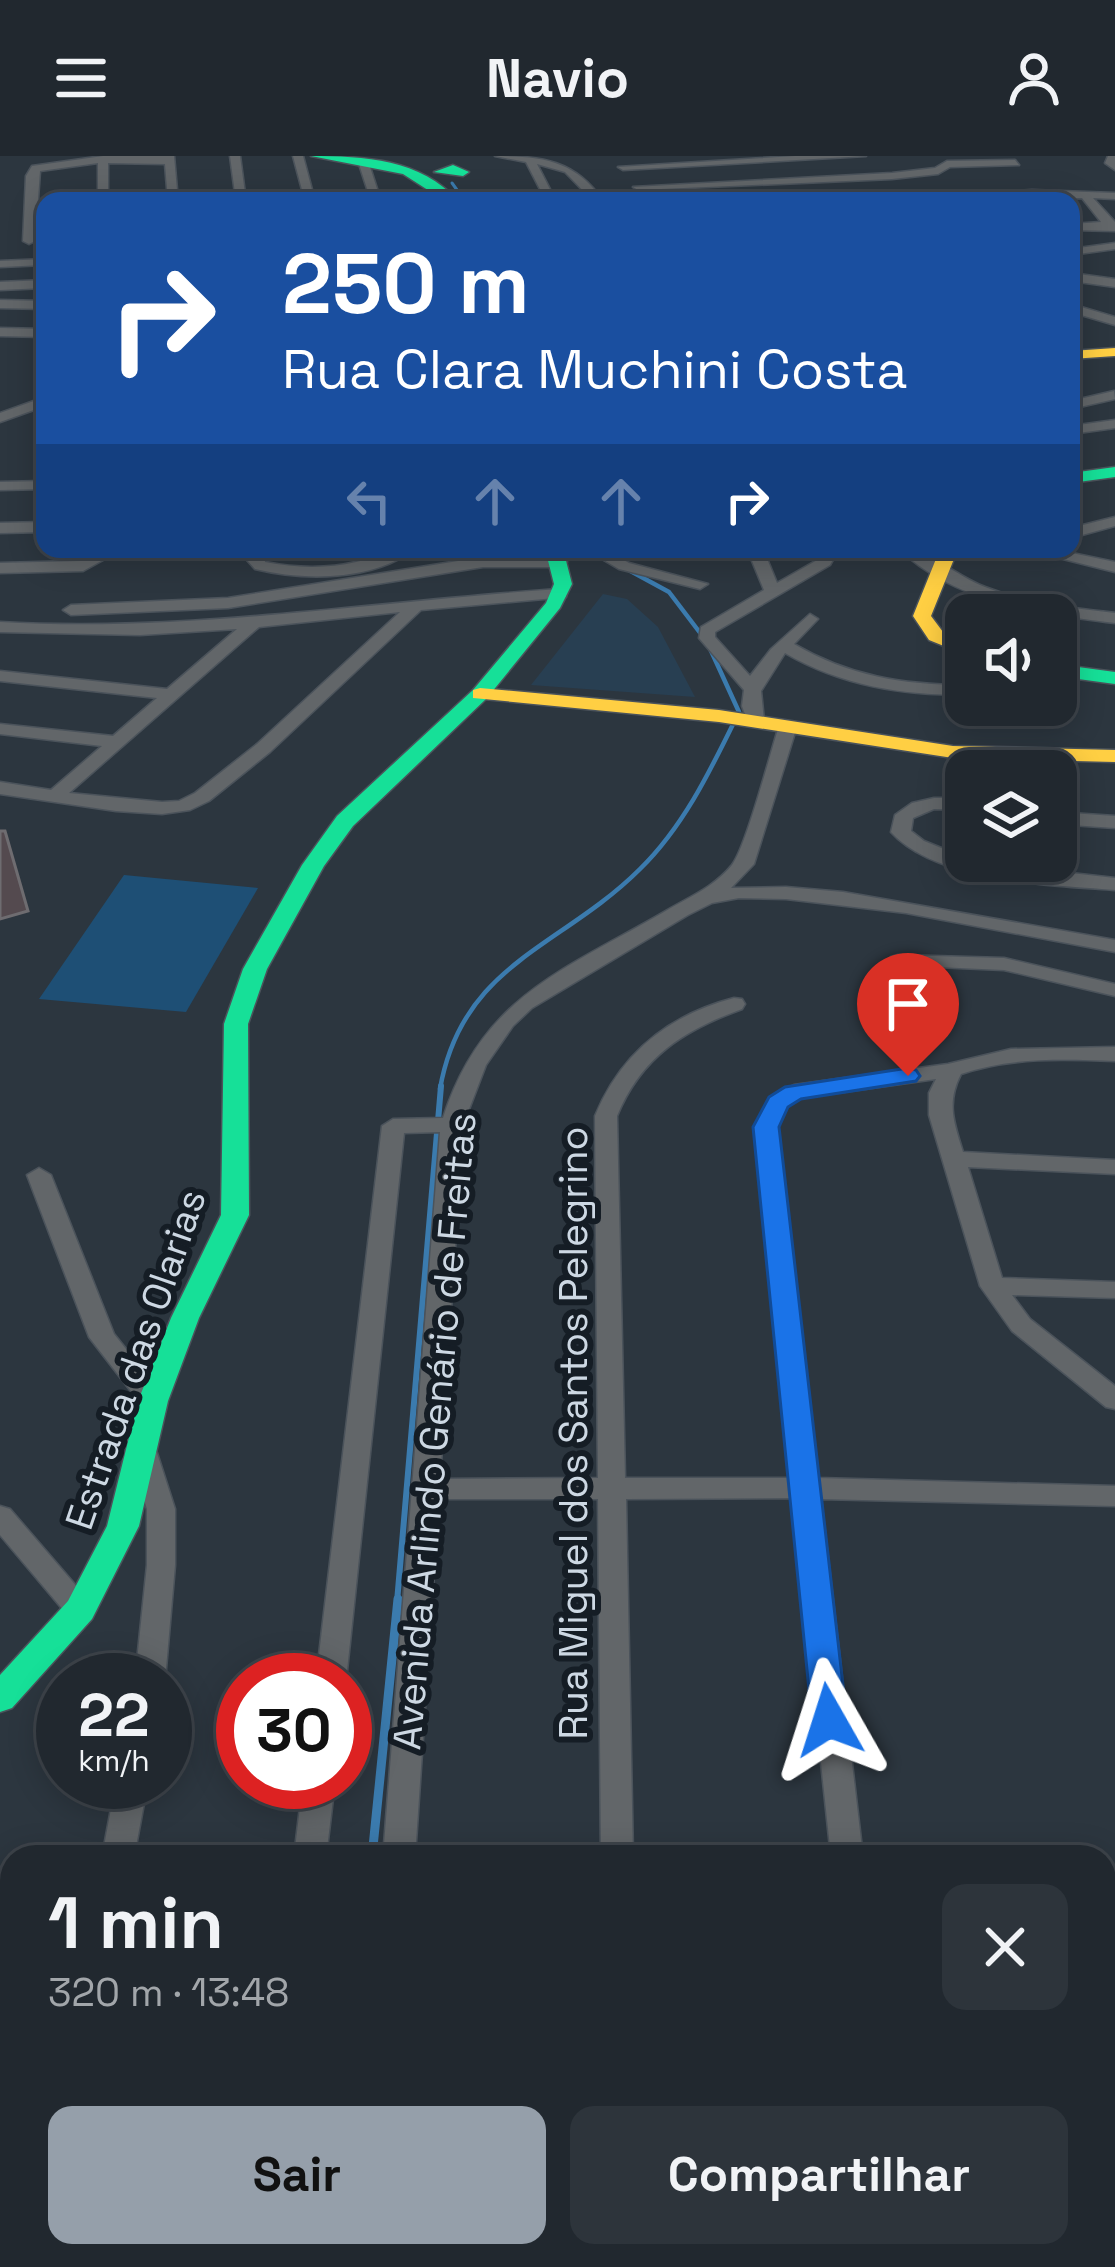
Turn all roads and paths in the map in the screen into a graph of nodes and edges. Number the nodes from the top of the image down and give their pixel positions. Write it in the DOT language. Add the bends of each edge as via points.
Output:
graph roads {
  1 [pos="235,156"];
  2 [pos="298,156"];
  3 [pos="317,156"];
  4 [pos="613,156"];
  5 [pos="861,156"];
  6 [pos="807,157"];
  7 [pos="103,159"];
  8 [pos="169,159"];
  9 [pos="1017,159"];
  10 [pos="531,160"];
  11 [pos="370,166"];
  12 [pos="623,167"];
  13 [pos="843,168"];
  14 [pos="460,171"];
  15 [pos="892,176"];
  16 [pos="917,184"];
  17 [pos="103,192"];
  18 [pos="172,192"];
  19 [pos="240,192"];
  20 [pos="308,192"];
  21 [pos="374,192"];
  22 [pos="546,192"];
  23 [pos="599,192"];
  24 [pos="638,192"];
  25 [pos="873,192"];
  26 [pos="1004,192"];
  27 [pos="1067,192"];
  28 [pos="1080,194"];
  29 [pos="1086,195"];
  30 [pos="1115,196"];
  31 [pos="1115,208"];
  32 [pos="1080,212"];
  33 [pos="1097,213"];
  34 [pos="1080,227"];
  35 [pos="1113,227"];
  36 [pos="36,240"];
  37 [pos="1115,246"];
  38 [pos="1080,249"];
  39 [pos="36,262"];
  40 [pos="0,264"];
  41 [pos="1080,278"];
  42 [pos="1115,283"];
  43 [pos="36,284"];
  44 [pos="0,286"];
  45 [pos="0,304"];
  46 [pos="36,304"];
  47 [pos="1080,310"];
  48 [pos="1115,320"];
  49 [pos="0,332"];
  50 [pos="36,333"];
  51 [pos="23,334"];
  52 [pos="0,342"];
  53 [pos="1115,352"];
  54 [pos="1080,354"];
  55 [pos="1114,395"];
  56 [pos="1080,403"];
  57 [pos="36,404"];
  58 [pos="0,418"];
  59 [pos="1115,424"];
  60 [pos="1080,429"];
  61 [pos="1115,472"];
  62 [pos="1080,477"];
  63 [pos="36,484"];
  64 [pos="0,486"];
  65 [pos="1115,521"];
  66 [pos="0,527"];
  67 [pos="36,527"];
  68 [pos="1080,531"];
  69 [pos="100,558"];
  70 [pos="254,558"];
  71 [pos="382,558"];
  72 [pos="532,558"];
  73 [pos="557,558"];
  74 [pos="609,558"];
  75 [pos="759,558"];
  76 [pos="827,558"];
  77 [pos="1076,558"];
  78 [pos="943,560"];
  79 [pos="1115,567"];
  80 [pos="0,568"];
  81 [pos="700,584"];
  82 [pos="771,589"];
  83 [pos="560,594"];
  84 [pos="418,603"];
  85 [pos="70,610"];
  86 [pos="1115,618"];
  87 [pos="810,619"];
  88 [pos="256,621"];
  89 [pos="0,627"];
  90 [pos="945,640"];
  91 [pos="785,646"];
  92 [pos="1077,674"];
  93 [pos="0,676"];
  94 [pos="1115,678"];
  95 [pos="752,688"];
  96 [pos="945,690"];
  97 [pos="480,694"];
  98 [pos="174,695"];
  99 [pos="775,727"];
  100 [pos="0,729"];
  101 [pos="117,742"];
  102 [pos="1115,756"];
  103 [pos="0,788"];
  104 [pos="56,794"];
  105 [pos="945,803"];
  106 [pos="1077,819"];
  107 [pos="1115,822"];
  108 [pos="945,857"];
  109 [pos="1077,878"];
  110 [pos="1115,884"];
  111 [pos="710,896"];
  112 [pos="1115,946"];
  113 [pos="898,961"];
  114 [pos="1115,990"];
  115 [pos="734,1004"];
  116 [pos="1115,1054"];
  117 [pos="952,1070"];
  118 [pos="447,1125"];
  119 [pos="952,1159"];
  120 [pos="1115,1167"];
  121 [pos="39,1175"];
  122 [pos="992,1286"];
  123 [pos="1115,1290"];
  124 [pos="1115,1400"];
  125 [pos="153,1402"];
  126 [pos="143,1453"];
  127 [pos="608,1486"];
  128 [pos="805,1487"];
  129 [pos="424,1489"];
  130 [pos="1115,1496"];
  131 [pos="0,1516"];
  132 [pos="80,1610"];
  133 [pos="153,1653"];
  134 [pos="334,1653"];
  135 [pos="0,1698"];
  136 [pos="127,1809"];
  137 [pos="316,1809"];
  138 [pos="120,1845"];
  139 [pos="311,1845"];
  140 [pos="400,1845"];
  141 [pos="616,1845"];
  142 [pos="846,1845"];
  1 -- 19 [label="street"];
  2 -- 20 [label="street"];
  3 -- 11 [label="main road"];
  4 -- 12 [label="street"];
  5 -- 6 [label="street"];
  6 -- 12 [label="street"];
  6 -- 13 [label="street"];
  7 -- 8 [label="street"];
  7 -- 17 [label="street"];
  7 -- 36 [label="street" via="36,168 22,241"];
  8 -- 18 [label="street"];
  9 -- 15 [label="street"];
  9 -- 27 [label="street" via="1018,172 1031,181"];
  10 -- 14 [label="street"];
  10 -- 22 [label="street"];
  10 -- 23 [label="street" via="572,170"];
  11 -- 14 [label="main road"];
  11 -- 21 [label="street"];
  12 -- 24 [label="street"];
  15 -- 24 [label="street"];
  15 -- 25 [label="street"];
  16 -- 26 [label="street" via="991,184"];
  28 -- 29 [label="street"];
  29 -- 30 [label="street"];
  29 -- 33 [label="street"];
  31 -- 33 [label="street"];
  32 -- 33 [label="street"];
  33 -- 35 [label="street"];
  34 -- 35 [label="street"];
  37 -- 38 [label="street"];
  39 -- 40 [label="street"];
  41 -- 42 [label="street"];
  43 -- 44 [label="street"];
  45 -- 46 [label="street"];
  47 -- 48 [label="street"];
  49 -- 51 [label="street"];
  50 -- 51 [label="street"];
  51 -- 52 [label="street"];
  53 -- 54 [label="main road"];
  55 -- 56 [label="street"];
  57 -- 58 [label="street"];
  59 -- 60 [label="street"];
  61 -- 62 [label="main road"];
  63 -- 64 [label="street"];
  65 -- 68 [label="street"];
  66 -- 67 [label="street"];
  69 -- 80 [label="street"];
  70 -- 71 [label="street" via="260,566 312,572"];
  72 -- 85 [label="street" via="228,603"];
  73 -- 83 [label="main road"];
  74 -- 81 [label="street"];
  75 -- 82 [label="street"];
  76 -- 82 [label="street"];
  77 -- 79 [label="street"];
  78 -- 86 [label="street" via="1004,598"];
  78 -- 90 [label="main road" via="922,616"];
  82 -- 95 [label="street" via="707,630"];
  83 -- 84 [label="street"];
  83 -- 97 [label="main road, Estrada das Olarias"];
  84 -- 88 [label="street"];
  84 -- 104 [label="street" via="200,800 153,807"];
  87 -- 91 [label="street"];
  88 -- 89 [label="street" via="98,634"];
  88 -- 98 [label="street"];
  91 -- 95 [label="street"];
  91 -- 96 [label="street" via="875,686"];
  92 -- 94 [label="main road"];
  93 -- 98 [label="street"];
  95 -- 99 [label="street" via="750,710"];
  97 -- 99 [label="main road"];
  97 -- 125 [label="main road, Estrada das Olarias" via="345,821 243,994 235,1215"];
  98 -- 101 [label="street"];
  99 -- 102 [label="main road" via="953,752"];
  99 -- 111 [label="street" via="744,864"];
  100 -- 101 [label="street"];
  101 -- 104 [label="street"];
  103 -- 104 [label="street"];
  105 -- 108 [label="street" via="914,808 901,832"];
  106 -- 107 [label="street"];
  109 -- 110 [label="street"];
  111 -- 112 [label="street, Avenida Arlindo Genário de Freitas" via="770,893 920,911"];
  111 -- 118 [label="street, Avenida Arlindo Genário de Freitas" via="518,1006 474,1061"];
  113 -- 114 [label="street" via="1004,964"];
  115 -- 127 [label="street, Rua Miguel dos Santos Pelegrino" via="640,1054 616,1084 606,1116"];
  116 -- 117 [label="street" via="1039,1053"];
  117 -- 119 [label="street" via="940,1093"];
  117 -- 128 [label="street" via="794,1092 769,1114"];
  118 -- 129 [label="street, Avenida Arlindo Genário de Freitas"];
  118 -- 134 [label="street, Avenida Arlindo Genário de Freitas" via="401,1126"];
  119 -- 120 [label="street"];
  119 -- 122 [label="street"];
  121 -- 125 [label="street" via="102,1337"];
  122 -- 123 [label="street"];
  122 -- 124 [label="street" via="1021,1325"];
  125 -- 126 [label="main road, Estrada das Olarias"];
  126 -- 132 [label="main road, Estrada das Olarias" via="123,1526"];
  126 -- 133 [label="street" via="161,1509"];
  127 -- 128 [label="street"];
  127 -- 129 [label="street"];
  127 -- 141 [label="street, Rua Miguel dos Santos Pelegrino"];
  128 -- 130 [label="street"];
  128 -- 142 [label="street"];
  129 -- 140 [label="street, Avenida Arlindo Genário de Freitas"];
  131 -- 132 [label="street"];
  132 -- 135 [label="main road, Estrada das Olarias"];
  136 -- 138 [label="street"];
  137 -- 139 [label="street"];
}
